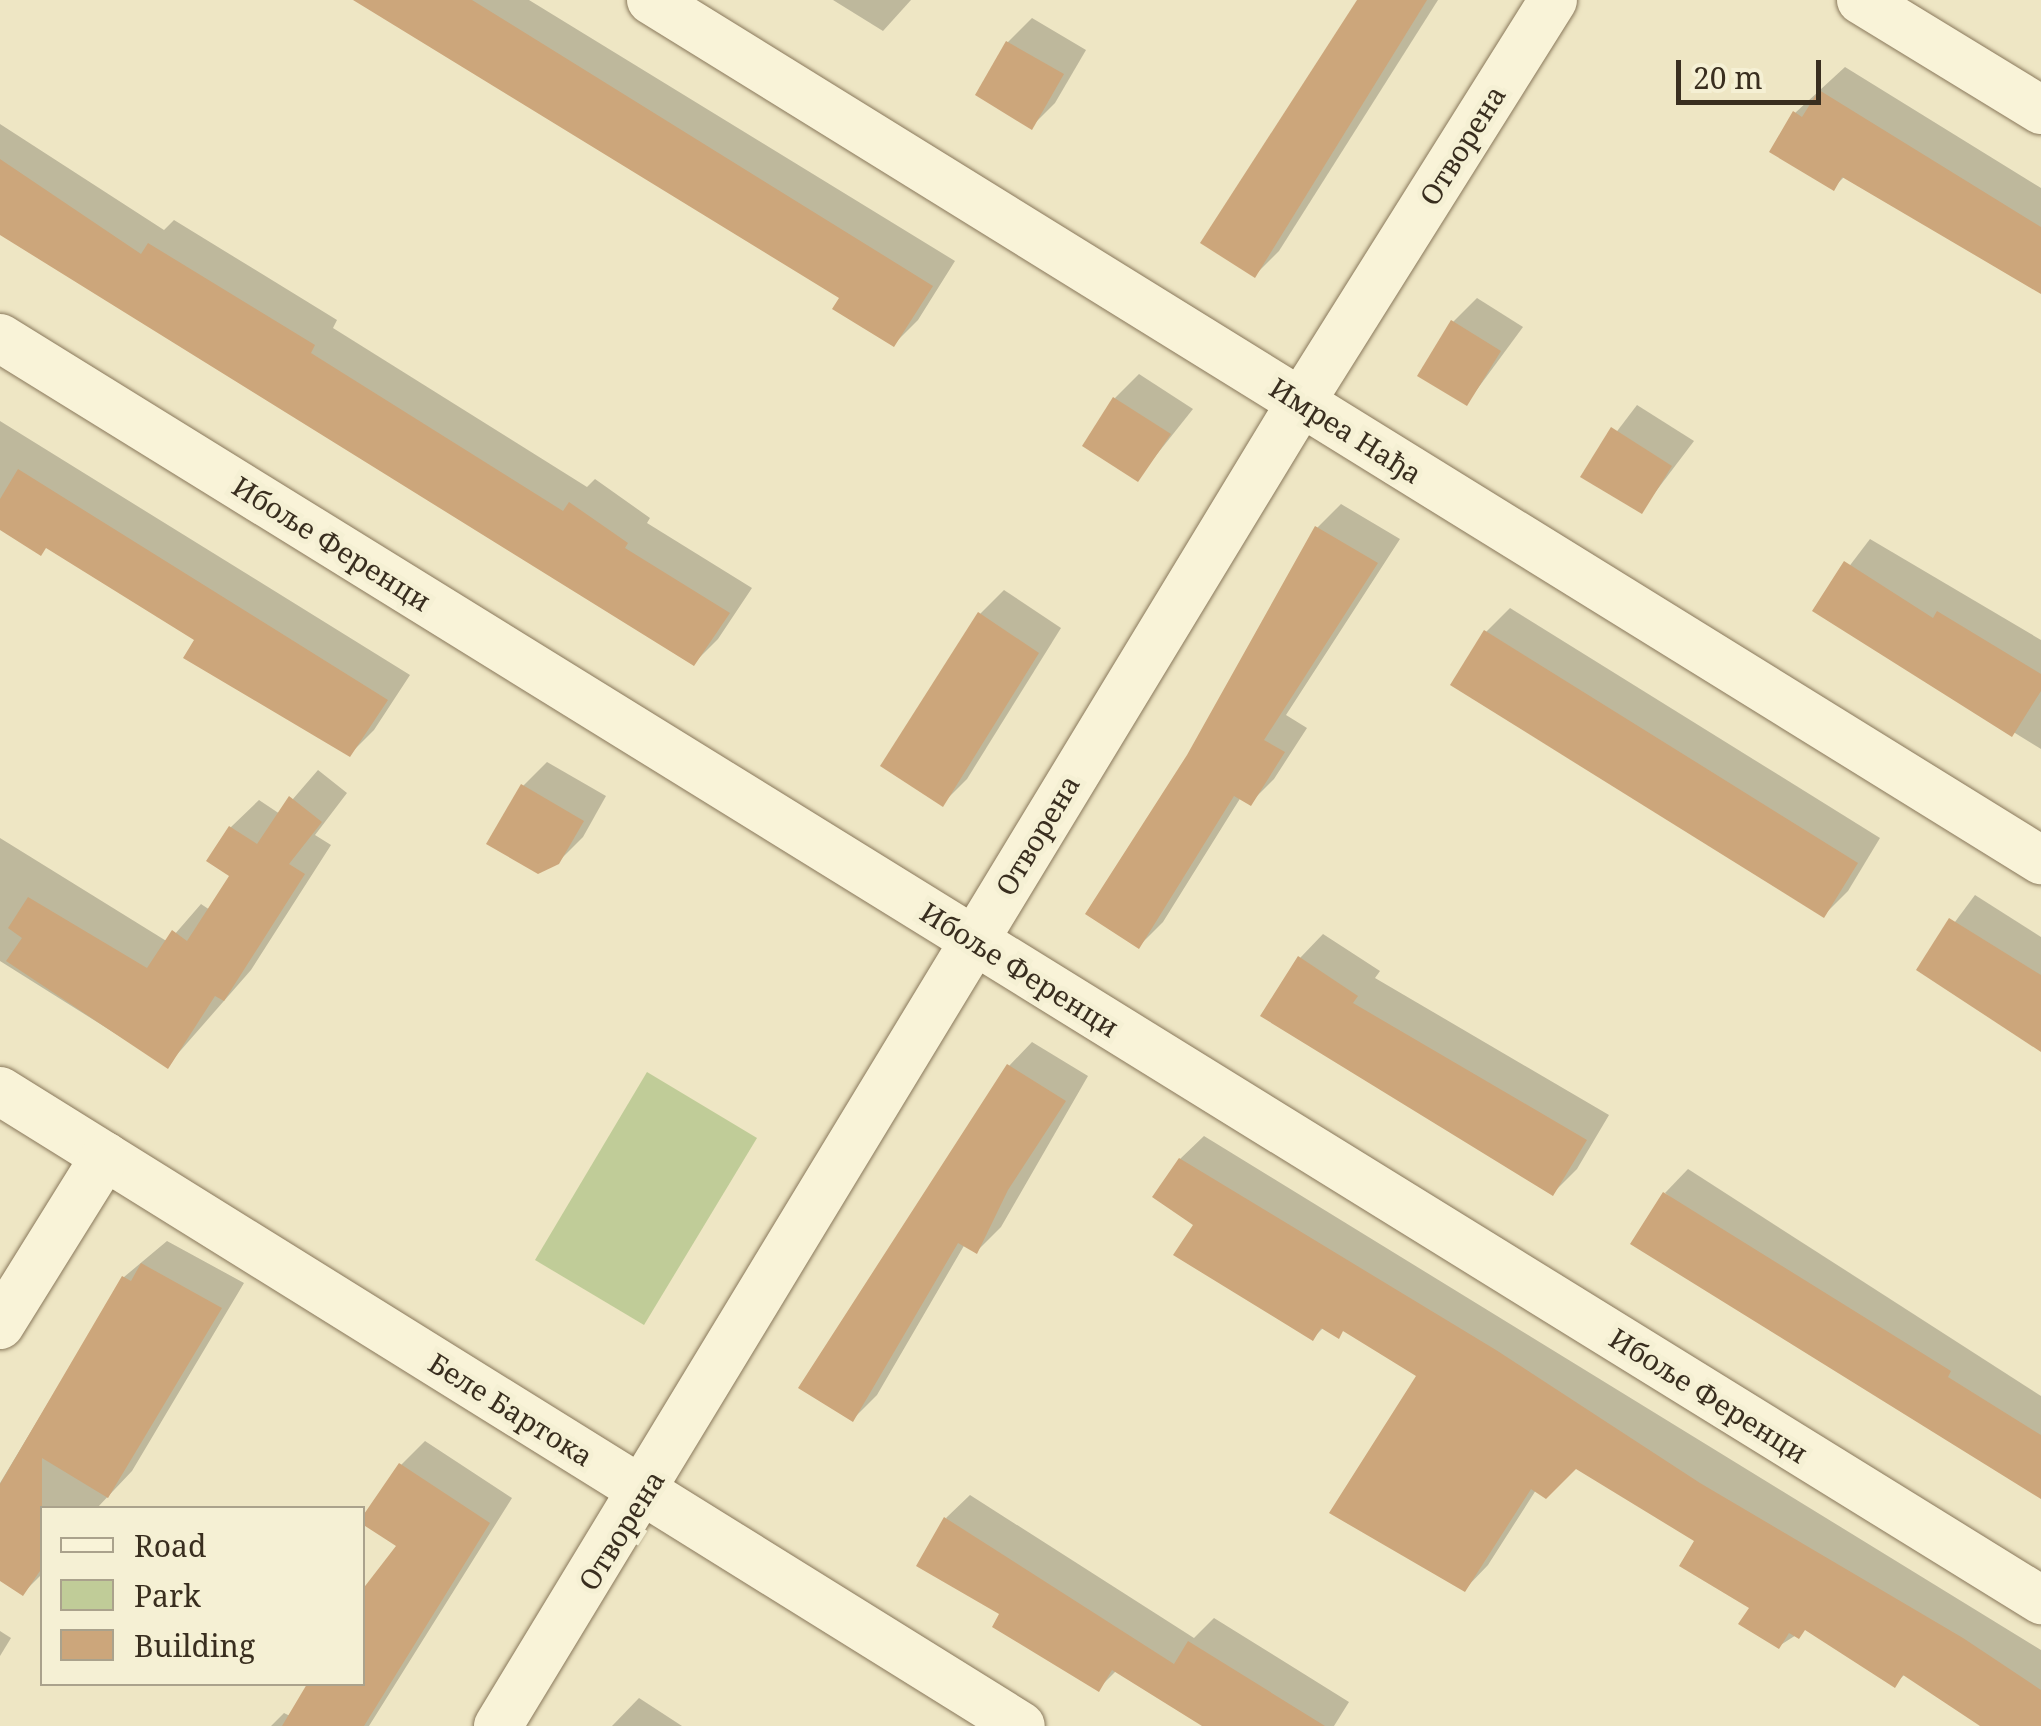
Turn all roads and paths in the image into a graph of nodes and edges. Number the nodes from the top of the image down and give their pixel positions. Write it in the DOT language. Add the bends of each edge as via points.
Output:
graph roads {
  1 [pos="652,0"];
  2 [pos="1553,0"];
  3 [pos="1862,0"];
  4 [pos="2041,110"];
  5 [pos="0,338"];
  6 [pos="1301,402"];
  7 [pos="2041,860"];
  8 [pos="973,940"];
  9 [pos="0,1091"];
  10 [pos="106,1156"];
  11 [pos="0,1325"];
  12 [pos="645,1492"];
  13 [pos="2041,1600"];
  14 [pos="498,1726"];
  15 [pos="1022,1726"];
  1 -- 6 [label="street, Имреа Нађа"];
  2 -- 6 [label="street, Отворена"];
  3 -- 4 [label="street"];
  5 -- 8 [label="street, Ибоље Ференци"];
  6 -- 7 [label="street, Имреа Нађа"];
  6 -- 8 [label="street, Отворена"];
  8 -- 12 [label="street, Отворена"];
  8 -- 13 [label="street, Ибоље Ференци"];
  9 -- 10 [label="street, Беле Бартока"];
  10 -- 11 [label="street"];
  10 -- 12 [label="street, Беле Бартока"];
  12 -- 14 [label="street, Отворена"];
  12 -- 15 [label="street, Беле Бартока"];
}
